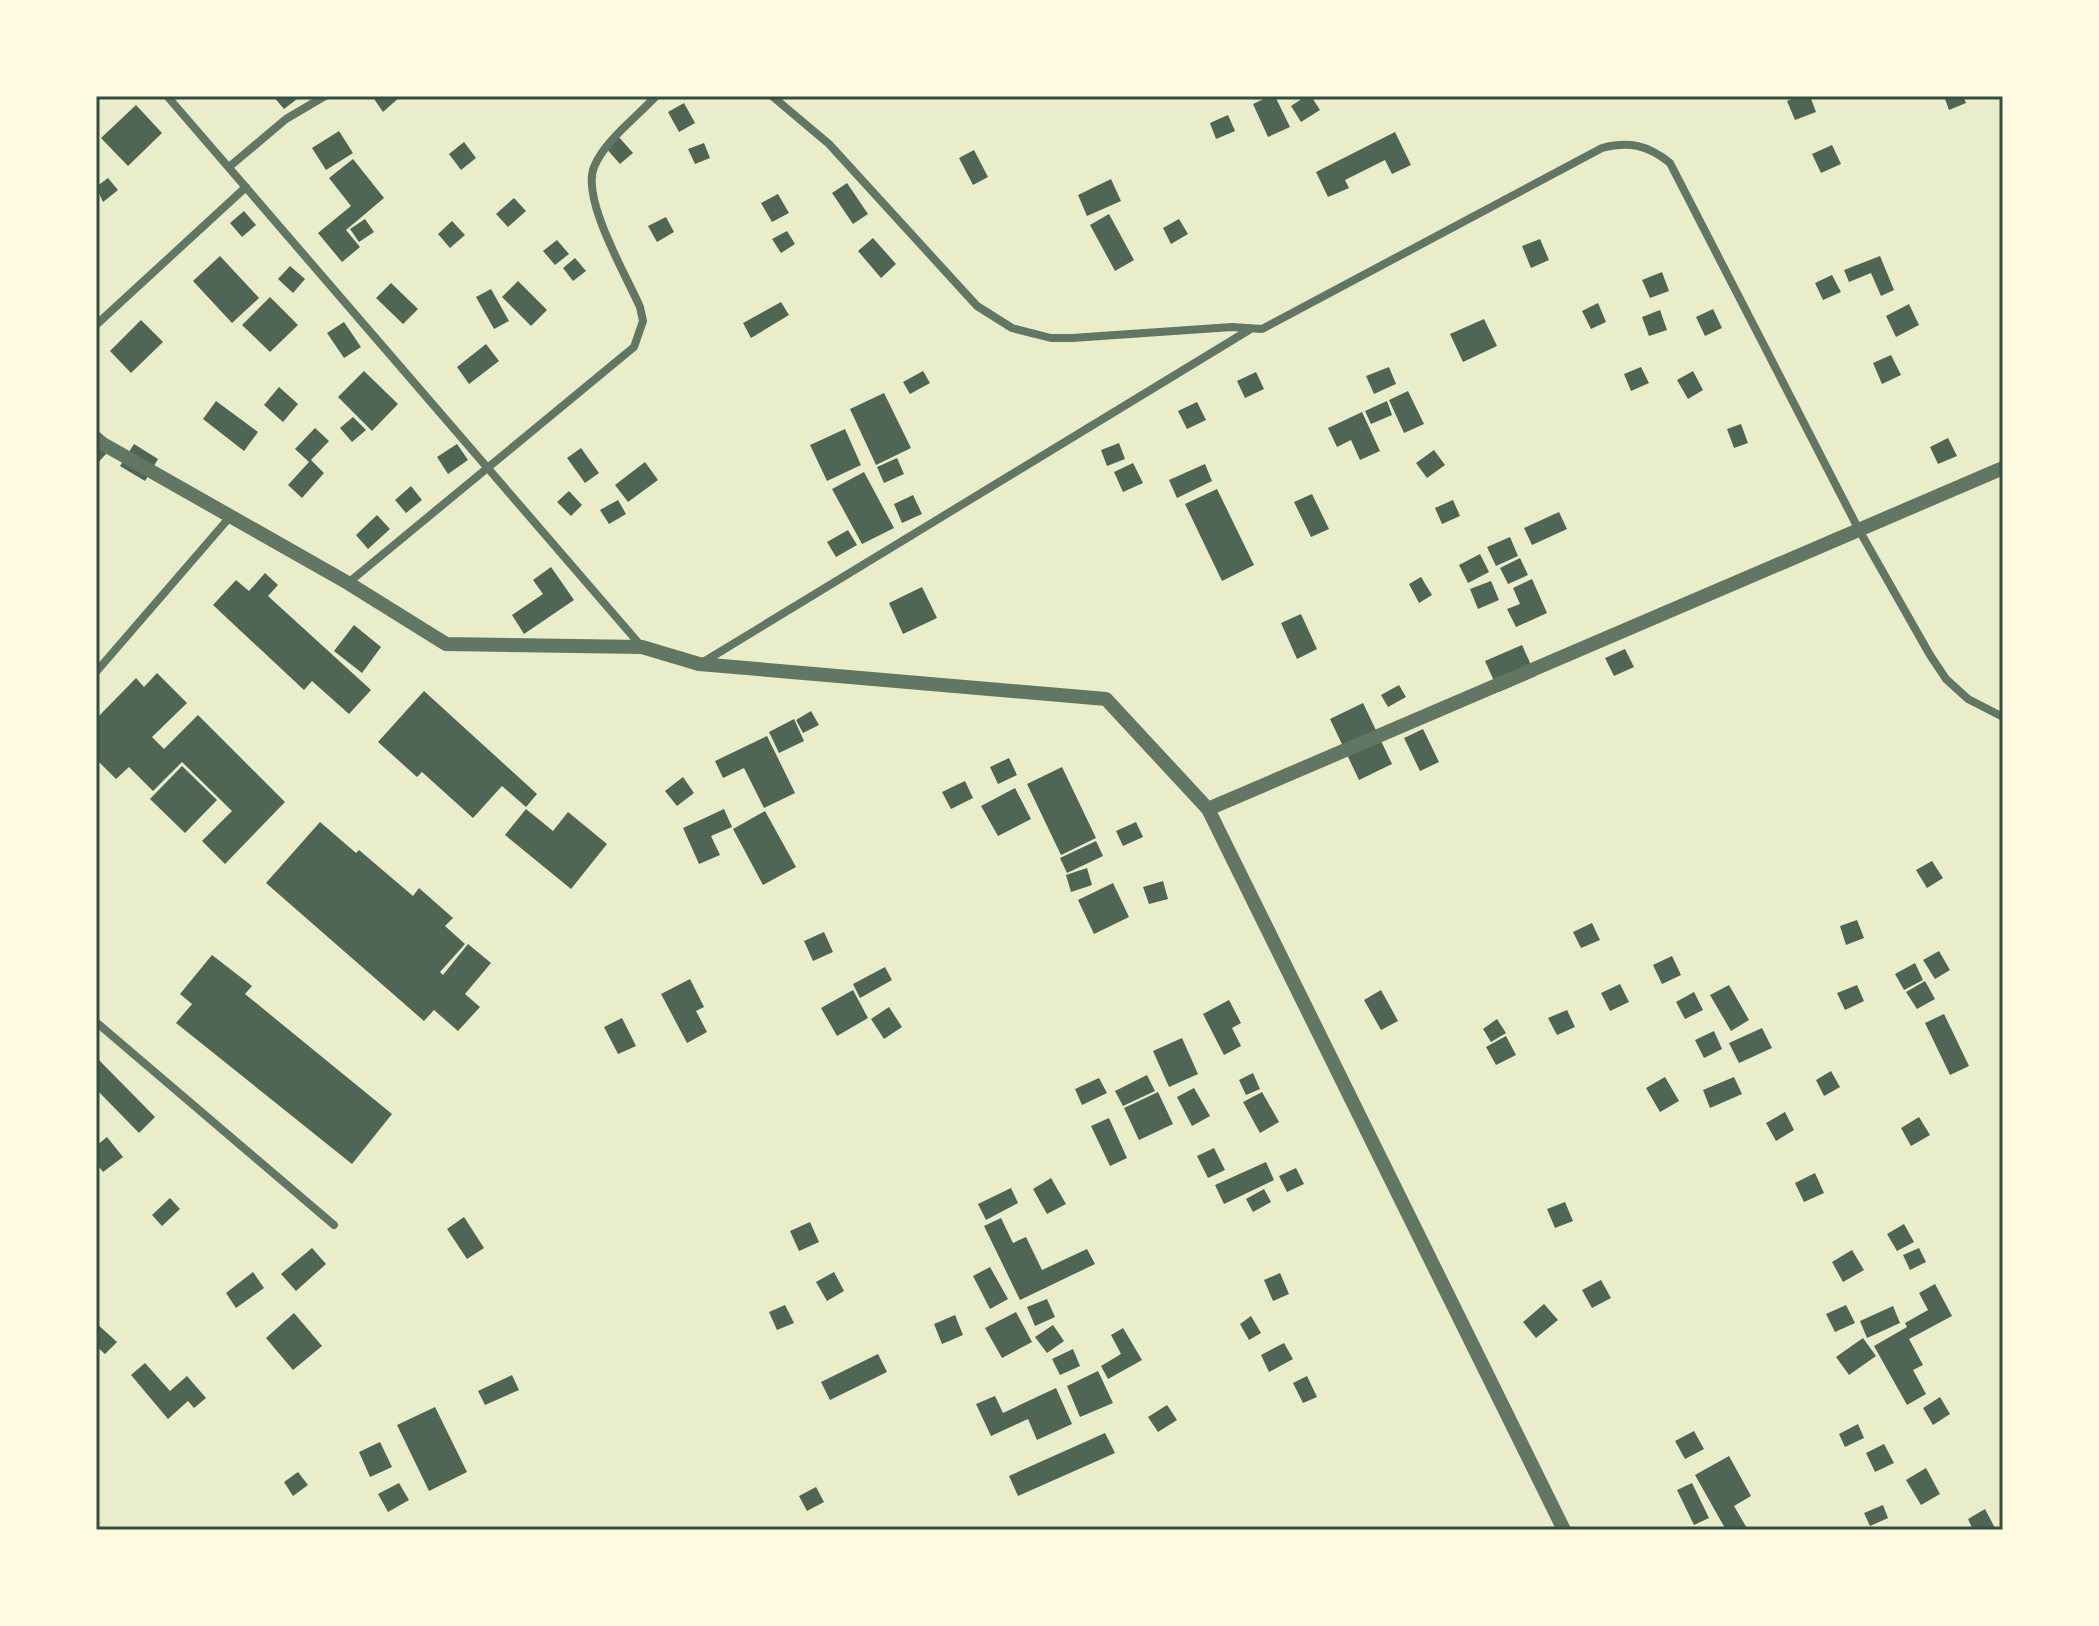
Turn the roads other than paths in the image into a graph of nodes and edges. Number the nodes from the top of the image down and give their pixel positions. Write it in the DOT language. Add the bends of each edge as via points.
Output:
graph roads {
  1 [pos="167,96"];
  2 [pos="325,96"];
  3 [pos="656,96"];
  4 [pos="772,96"];
  5 [pos="229,167"];
  6 [pos="246,187"];
  7 [pos="96,325"];
  8 [pos="1249,330"];
  9 [pos="96,440"];
  10 [pos="488,468"];
  11 [pos="2003,468"];
  12 [pos="229,518"];
  13 [pos="1859,530"];
  14 [pos="348,583"];
  15 [pos="642,647"];
  16 [pos="699,664"];
  17 [pos="96,672"];
  18 [pos="2003,717"];
  19 [pos="1208,809"];
  20 [pos="96,1022"];
  21 [pos="334,1225"];
  22 [pos="1564,1530"];
  1 -- 5 [label="street"];
  2 -- 5 [label="street" via="286,119"];
  3 -- 10 [label="street" via="602,153 591,177 594,203 640,307 641,335 624,357"];
  4 -- 8 [label="street" via="829,144 977,306 1012,328 1051,338"];
  5 -- 6 [label="street"];
  6 -- 7 [label="street"];
  6 -- 10 [label="street"];
  8 -- 13 [label="street" via="1275,323 1602,148 1638,145 1670,163"];
  8 -- 16 [label="street"];
  9 -- 12 [label="street"];
  10 -- 14 [label="street"];
  10 -- 15 [label="street"];
  11 -- 13 [label="street"];
  12 -- 14 [label="street"];
  12 -- 17 [label="street"];
  13 -- 18 [label="street" via="1946,679 1968,699"];
  13 -- 19 [label="street"];
  14 -- 15 [label="street" via="446,644"];
  15 -- 16 [label="street"];
  16 -- 19 [label="street" via="1106,699"];
  19 -- 22 [label="street"];
  20 -- 21 [label="street"];
}
